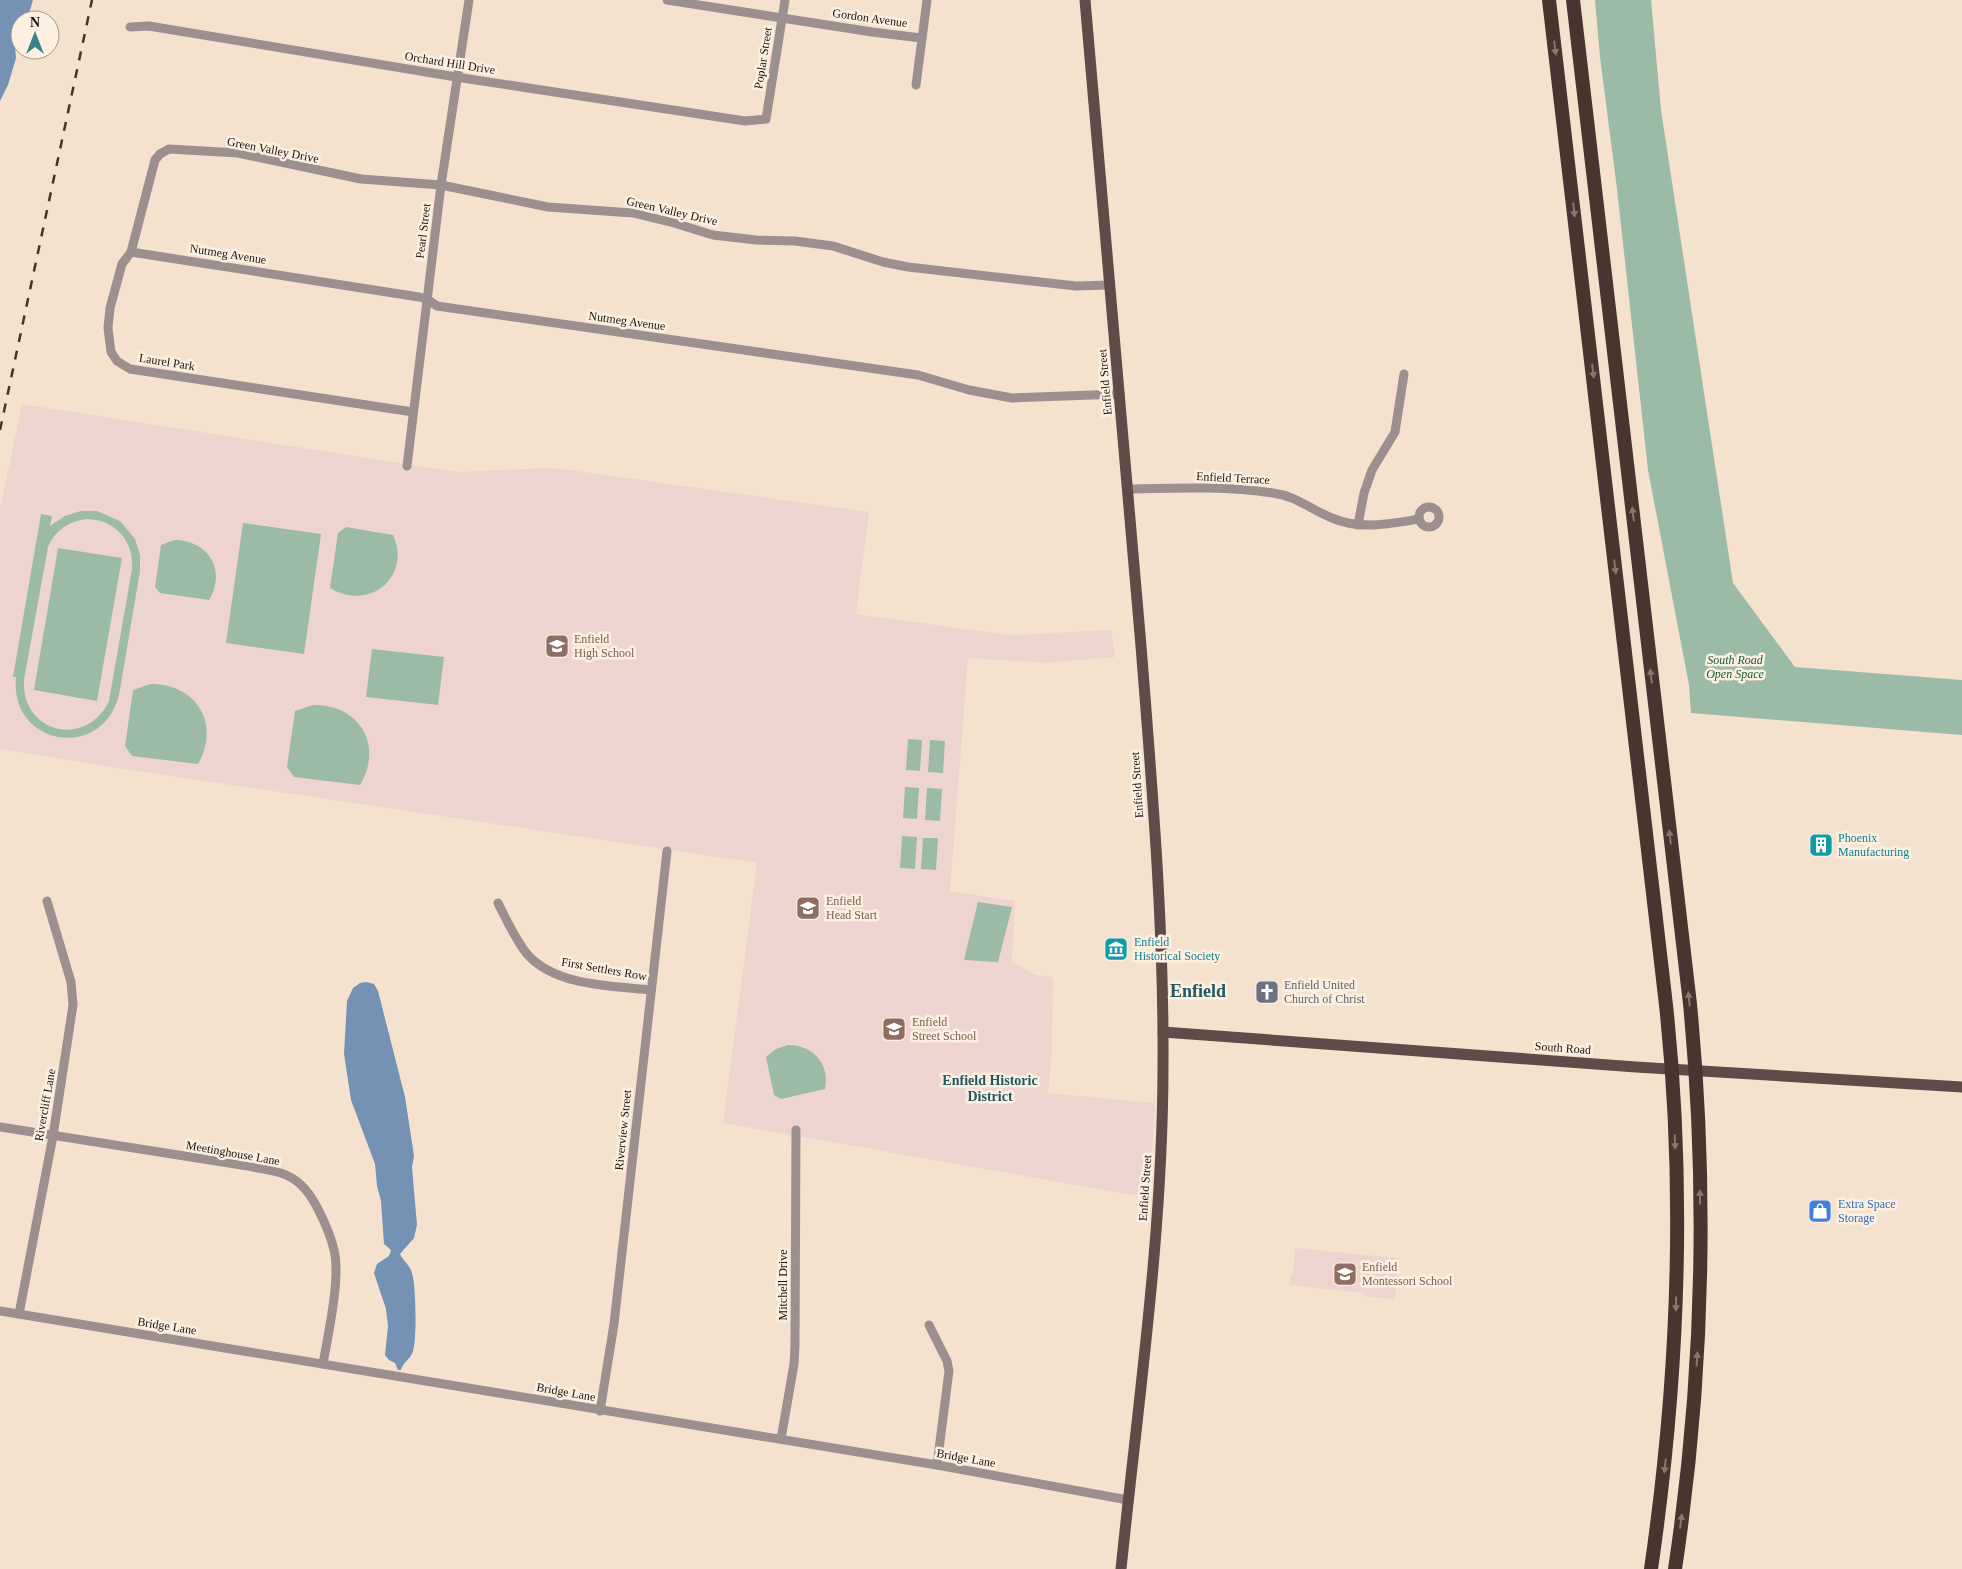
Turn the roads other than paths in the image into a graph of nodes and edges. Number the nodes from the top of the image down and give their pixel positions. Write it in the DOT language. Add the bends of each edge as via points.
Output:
graph roads {
  1 [pos="468,0"];
  2 [pos="667,0"];
  3 [pos="785,0"];
  4 [pos="927,0"];
  5 [pos="1085,0"];
  6 [pos="1550,0"];
  7 [pos="1573,0"];
  8 [pos="782,17"];
  9 [pos="130,27"];
  10 [pos="921,38"];
  11 [pos="456,77"];
  12 [pos="916,85"];
  13 [pos="766,120"];
  14 [pos="169,149"];
  15 [pos="441,184"];
  16 [pos="131,252"];
  17 [pos="1110,285"];
  18 [pos="427,299"];
  19 [pos="1404,374"];
  20 [pos="1120,394"];
  21 [pos="413,412"];
  22 [pos="407,466"];
  23 [pos="1128,489"];
  24 [pos="1419,519"];
  25 [pos="1358,524"];
  26 [pos="667,852"];
  27 [pos="47,901"];
  28 [pos="498,903"];
  29 [pos="651,990"];
  30 [pos="1163,1032"];
  31 [pos="1962,1087"];
  32 [pos="0,1127"];
  33 [pos="796,1130"];
  34 [pos="53,1136"];
  35 [pos="0,1311"];
  36 [pos="19,1314"];
  37 [pos="929,1326"];
  38 [pos="323,1364"];
  39 [pos="600,1411"];
  40 [pos="781,1439"];
  41 [pos="937,1465"];
  42 [pos="1128,1500"];
  43 [pos="1121,1569"];
  44 [pos="1651,1569"];
  45 [pos="1675,1569"];
  1 -- 11 [label="street, Pearl Street"];
  2 -- 8 [label="street, Gordon Avenue"];
  3 -- 8 [label="street, Poplar Street"];
  4 -- 10 [label="street"];
  5 -- 17 [label="main road, Enfield Street"];
  6 -- 44 [label="highway, one-way" via="1670,1046 1677,1242 1675,1337 1665,1462"];
  45 -- 7 [label="highway, one-way" via="1690,1448 1698,1339 1700,1222 1694,1047"];
  8 -- 10 [label="street, Gordon Avenue"];
  8 -- 13 [label="street, Poplar Street"];
  9 -- 11 [label="street, Orchard Hill Drive" via="149,26"];
  10 -- 12 [label="street"];
  11 -- 13 [label="street, Orchard Hill Drive" via="744,121"];
  11 -- 15 [label="street, Pearl Street"];
  14 -- 15 [label="street, Green Valley Drive" via="238,153 361,179"];
  14 -- 16 [label="street, Laurel Park" via="155,160"];
  15 -- 17 [label="street, Green Valley Drive" via="548,207 632,213 736,238 833,246 908,267 1076,286"];
  15 -- 18 [label="street, Pearl Street"];
  16 -- 18 [label="street, Nutmeg Avenue"];
  16 -- 21 [label="street, Laurel Park" via="122,264 115,287 108,328 110,352 130,369"];
  17 -- 20 [label="main road, Enfield Street"];
  18 -- 20 [label="street, Nutmeg Avenue" via="437,306 918,375 1012,398"];
  18 -- 21 [label="street, Pearl Street"];
  19 -- 25 [label="street" via="1395,432 1372,470"];
  20 -- 23 [label="main road, Enfield Street"];
  21 -- 22 [label="street, Pearl Street"];
  23 -- 25 [label="street, Enfield Terrace" via="1275,493 1302,501 1332,518"];
  23 -- 30 [label="main road, Enfield Street" via="1160,906"];
  24 -- 25 [label="street, Enfield Terrace"];
  26 -- 29 [label="street, Riverview Street"];
  27 -- 34 [label="street, Rivercliff Lane" via="71,982 73,1005"];
  28 -- 29 [label="street, First Settlers Row" via="512,932 528,954 544,968 561,977"];
  29 -- 39 [label="street, Riverview Street" via="614,1324"];
  30 -- 31 [label="main road, South Road"];
  30 -- 42 [label="main road, Enfield Street" via="1157,1211"];
  32 -- 34 [label="street, Meetinghouse Lane"];
  33 -- 40 [label="street, Mitchell Drive" via="795,1346"];
  34 -- 36 [label="street, Rivercliff Lane"];
  34 -- 38 [label="street, Meetinghouse Lane" via="248,1166 285,1175 306,1189 328,1230 335,1251 337,1272"];
  35 -- 36 [label="street, Bridge Lane"];
  36 -- 38 [label="street, Bridge Lane"];
  37 -- 41 [label="street" via="949,1371"];
  38 -- 39 [label="street, Bridge Lane"];
  39 -- 40 [label="street, Bridge Lane"];
  40 -- 41 [label="street, Bridge Lane"];
  41 -- 42 [label="street, Bridge Lane"];
  42 -- 43 [label="main road, Enfield Street"];
}
